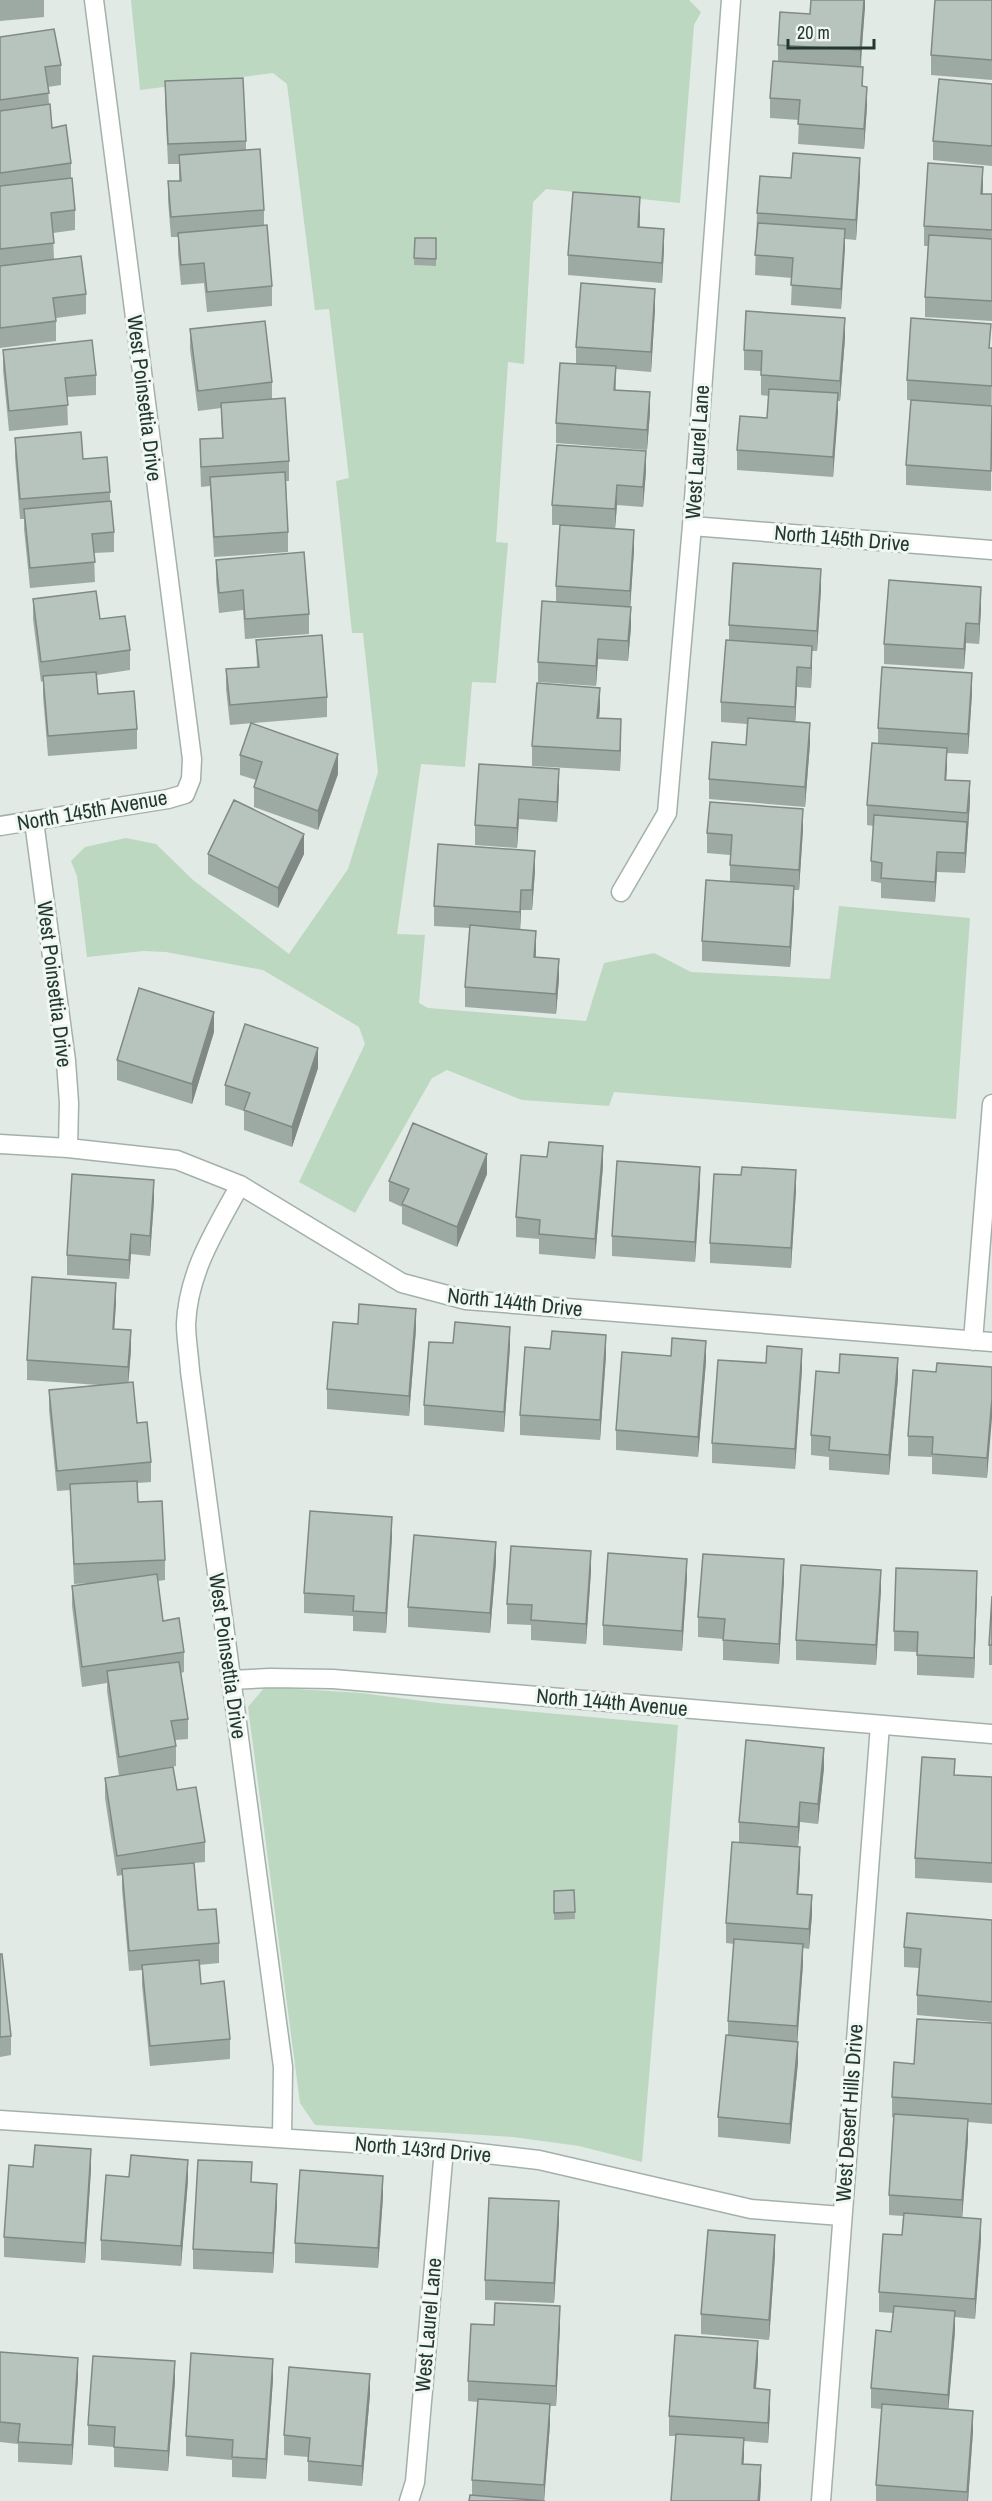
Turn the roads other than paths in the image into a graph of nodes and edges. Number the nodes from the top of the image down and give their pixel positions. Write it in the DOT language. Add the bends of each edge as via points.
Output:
graph roads {
  1 [pos="94,0"];
  2 [pos="731,0"];
  3 [pos="692,526"];
  4 [pos="992,550"];
  5 [pos="185,794"];
  6 [pos="34,821"];
  7 [pos="0,826"];
  8 [pos="621,892"];
  9 [pos="992,1104"];
  10 [pos="0,1143"];
  11 [pos="68,1148"];
  12 [pos="240,1185"];
  13 [pos="974,1341"];
  14 [pos="992,1342"];
  15 [pos="231,1680"];
  16 [pos="880,1725"];
  17 [pos="992,1734"];
  18 [pos="0,2120"];
  19 [pos="282,2138"];
  20 [pos="444,2149"];
  21 [pos="842,2216"];
  22 [pos="409,2501"];
  23 [pos="821,2501"];
  1 -- 5 [label="street, West Poinsettia Drive" via="192,759"];
  2 -- 3 [label="street, West Laurel Lane"];
  3 -- 4 [label="street, North 145th Drive"];
  3 -- 8 [label="street, West Laurel Lane" via="667,813"];
  5 -- 6 [label="street, North 145th Avenue"];
  6 -- 7 [label="street, North 145th Avenue"];
  6 -- 11 [label="street, West Poinsettia Drive" via="66,1061"];
  9 -- 13 [label="street"];
  10 -- 11 [label="street, North 144th Drive"];
  11 -- 12 [label="street, North 144th Drive" via="177,1160"];
  12 -- 13 [label="street, North 144th Drive" via="402,1283 466,1300"];
  12 -- 15 [label="street, West Poinsettia Drive" via="204,1250 186,1323"];
  13 -- 14 [label="street, North 144th Drive"];
  15 -- 16 [label="street, North 144th Avenue" via="333,1678"];
  15 -- 19 [label="street, West Poinsettia Drive" via="283,2067"];
  16 -- 17 [label="street, North 144th Avenue"];
  16 -- 21 [label="street, West Desert Hills Drive"];
  18 -- 19 [label="street, North 143rd Drive"];
  19 -- 20 [label="street, North 143rd Drive"];
  20 -- 21 [label="street, North 143rd Drive" via="539,2160 751,2209"];
  20 -- 22 [label="street, West Laurel Lane" via="415,2482"];
  21 -- 23 [label="street, West Desert Hills Drive"];
}
